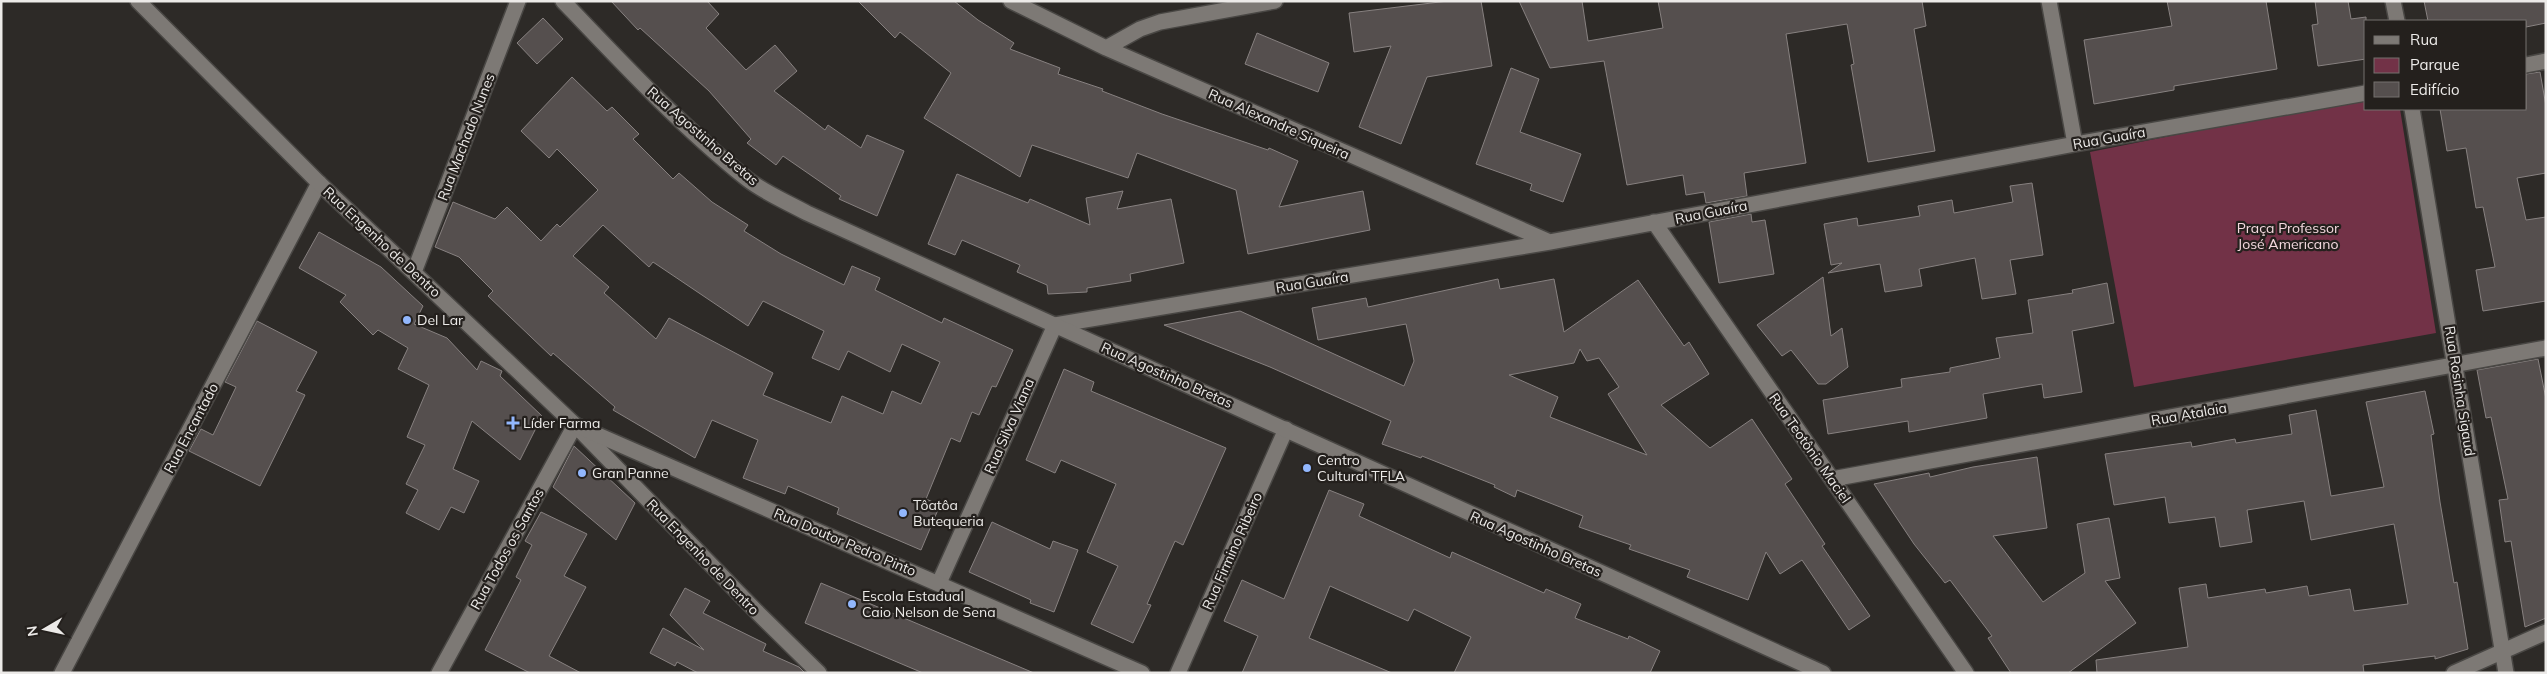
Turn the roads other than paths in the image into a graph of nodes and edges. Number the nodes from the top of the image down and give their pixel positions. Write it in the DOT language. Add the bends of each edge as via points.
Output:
graph roads {
  1 [pos="138,1"];
  2 [pos="518,1"];
  3 [pos="564,1"];
  4 [pos="1011,1"];
  5 [pos="1275,1"];
  6 [pos="2049,1"];
  7 [pos="2393,1"];
  8 [pos="2396,20"];
  9 [pos="1106,48"];
  10 [pos="2546,61"];
  11 [pos="2527,65"];
  12 [pos="2364,93"];
  13 [pos="2412,110"];
  14 [pos="2074,144"];
  15 [pos="319,183"];
  16 [pos="1654,222"];
  17 [pos="1550,242"];
  18 [pos="414,272"];
  19 [pos="1055,324"];
  20 [pos="2546,348"];
  21 [pos="2455,365"];
  22 [pos="575,425"];
  23 [pos="1286,429"];
  24 [pos="1832,478"];
  25 [pos="939,583"];
  26 [pos="2546,632"];
  27 [pos="2502,649"];
  28 [pos="62,673"];
  29 [pos="440,673"];
  30 [pos="819,673"];
  31 [pos="1142,673"];
  32 [pos="1178,673"];
  33 [pos="1823,673"];
  34 [pos="1966,673"];
  35 [pos="2454,673"];
  36 [pos="2506,673"];
  1 -- 15 [label="street, Rua Engenho de Dentro"];
  2 -- 18 [label="street, Rua Machado Nunes"];
  3 -- 19 [label="street, Rua Agostinho Bretas" via="664,103 749,180 807,213"];
  4 -- 9 [label="street, Rua Alexandre Siqueira"];
  5 -- 9 [label="street" via="1160,22"];
  6 -- 14 [label="street"];
  7 -- 8 [label="street"];
  9 -- 17 [label="street, Rua Alexandre Siqueira"];
  10 -- 11 [label="street"];
  12 -- 14 [label="street, Rua Guaíra"];
  13 -- 21 [label="street, Rua Rosinha Sigaud"];
  14 -- 16 [label="street, Rua Guaíra"];
  15 -- 18 [label="street, Rua Engenho de Dentro"];
  15 -- 28 [label="street, Rua Encantado"];
  16 -- 17 [label="street, Rua Guaíra"];
  16 -- 24 [label="street, Rua Teotônio Maciel"];
  17 -- 19 [label="street, Rua Guaíra"];
  18 -- 22 [label="street, Rua Engenho de Dentro"];
  19 -- 23 [label="street, Rua Agostinho Bretas"];
  19 -- 25 [label="street, Rua Silva Viana"];
  20 -- 21 [label="street, Rua Atalaia"];
  21 -- 24 [label="street, Rua Atalaia"];
  21 -- 27 [label="street, Rua Rosinha Sigaud"];
  22 -- 25 [label="street, Rua Doutor Pedro Pinto"];
  22 -- 29 [label="street, Rua Todos os Santos"];
  22 -- 30 [label="street, Rua Engenho de Dentro"];
  23 -- 32 [label="street, Rua Firmino Ribeiro"];
  23 -- 33 [label="street, Rua Agostinho Bretas"];
  24 -- 34 [label="street, Rua Teotônio Maciel"];
  25 -- 31 [label="street, Rua Doutor Pedro Pinto"];
  26 -- 27 [label="street"];
  27 -- 35 [label="street"];
  27 -- 36 [label="street, Rua Rosinha Sigaud"];
}
